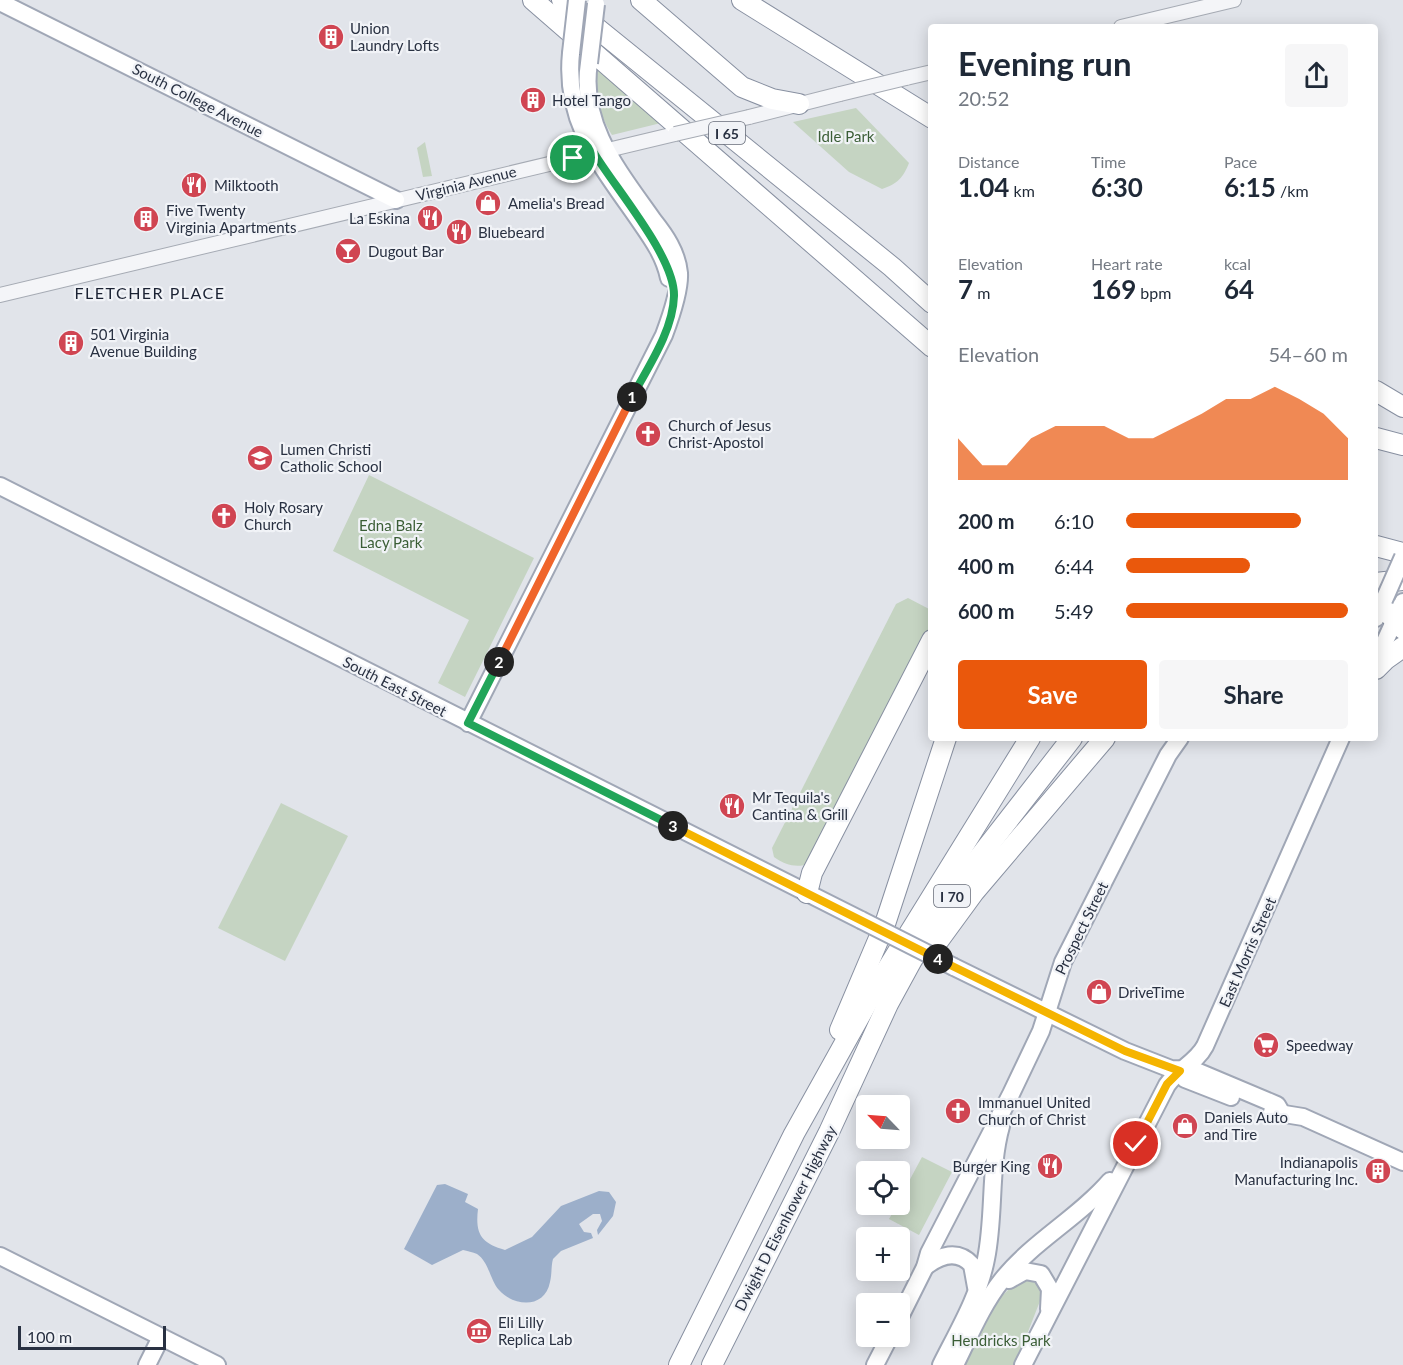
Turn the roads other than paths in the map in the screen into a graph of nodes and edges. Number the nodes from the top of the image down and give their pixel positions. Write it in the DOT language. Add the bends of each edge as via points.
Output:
graph roads {
  1 [pos="533,0"];
  2 [pos="562,0"];
  3 [pos="578,0"];
  4 [pos="641,0"];
  5 [pos="742,0"];
  6 [pos="1234,0"];
  7 [pos="0,2"];
  8 [pos="597,2"];
  9 [pos="1134,24"];
  10 [pos="928,73"];
  11 [pos="799,104"];
  12 [pos="926,116"];
  13 [pos="600,152"];
  14 [pos="396,200"];
  15 [pos="892,267"];
  16 [pos="928,291"];
  17 [pos="0,296"];
  18 [pos="928,299"];
  19 [pos="928,344"];
  20 [pos="1378,392"];
  21 [pos="1403,407"];
  22 [pos="1378,439"];
  23 [pos="1403,445"];
  24 [pos="0,486"];
  25 [pos="1378,546"];
  26 [pos="1403,552"];
  27 [pos="1403,558"];
  28 [pos="1403,580"];
  29 [pos="1391,608"];
  30 [pos="928,648"];
  31 [pos="1403,648"];
  32 [pos="1378,654"];
  33 [pos="1378,667"];
  34 [pos="468,723"];
  35 [pos="945,741"];
  36 [pos="1028,741"];
  37 [pos="1070,741"];
  38 [pos="1102,741"];
  39 [pos="1178,741"];
  40 [pos="1340,741"];
  41 [pos="807,893"];
  42 [pos="1046,1013"];
  43 [pos="857,1071"];
  44 [pos="1180,1071"];
  45 [pos="1011,1094"];
  46 [pos="794,1134"];
  47 [pos="1132,1151"];
  48 [pos="1403,1161"];
  49 [pos="0,1256"];
  50 [pos="925,1267"];
  51 [pos="976,1293"];
  52 [pos="910,1297"];
  53 [pos="983,1310"];
  54 [pos="1049,1314"];
  55 [pos="161,1337"];
  56 [pos="884,1347"];
  57 [pos="147,1365"];
  58 [pos="218,1365"];
  59 [pos="679,1365"];
  60 [pos="712,1365"];
  61 [pos="875,1365"];
  62 [pos="941,1365"];
  63 [pos="955,1365"];
  64 [pos="1023,1365"];
  1 -- 19 [label="highway"];
  2 -- 15 [label="highway, I 65"];
  3 -- 13 [label="main road, bridge" via="571,53 571,100 584,137"];
  4 -- 11 [label="highway" via="742,87 764,97"];
  5 -- 12 [label="highway"];
  6 -- 9 [label="street"];
  7 -- 14 [label="main road, South College Avenue"];
  8 -- 13 [label="main road, bridge" via="587,77"];
  10 -- 11 [label="street, Virginia Avenue, bridge"];
  11 -- 13 [label="street, Virginia Avenue, bridge"];
  13 -- 14 [label="street, Virginia Avenue"];
  13 -- 34 [label="main road" via="660,253 674,293 664,335"];
  14 -- 17 [label="street, Virginia Avenue"];
  15 -- 16 [label="highway, I 65"];
  15 -- 18 [label="highway"];
  20 -- 21 [label="highway"];
  22 -- 23 [label="highway"];
  24 -- 34 [label="main road, South East Street"];
  25 -- 26 [label="highway"];
  27 -- 29 [label="main road, bridge"];
  28 -- 29 [label="highway"];
  29 -- 32 [label="main road"];
  30 -- 41 [label="highway" via="812,873"];
  31 -- 33 [label="highway"];
  34 -- 41 [label="main road, South East Street"];
  35 -- 46 [label="highway" via="885,924"];
  36 -- 46 [label="highway, I 70" via="886,968"];
  37 -- 43 [label="highway, I 70" via="981,854 927,934"];
  38 -- 43 [label="highway" via="974,892 931,952"];
  39 -- 42 [label="main road, Prospect Street" via="1064,960"];
  40 -- 44 [label="main road, East Morris Street" via="1205,1046"];
  41 -- 42 [label="main road, South East Street, bridge"];
  42 -- 44 [label="main road, South East Street" via="1125,1051"];
  42 -- 45 [label="main road, Prospect Street"];
  43 -- 60 [label="highway, Dwight D Eisenhower Highway / I 70"];
  44 -- 47 [label="main road, East Morris Street" via="1167,1084"];
  44 -- 48 [label="main road, South East Street" via="1185,1079 1204,1087 1275,1114 1303,1117"];
  45 -- 50 [label="main road, Prospect Street"];
  45 -- 51 [label="main road" via="997,1143 988,1246"];
  46 -- 59 [label="highway, Dwight D Eisenhower Highway / I 70"];
  47 -- 53 [label="main road, East Morris Street" via="1094,1198 1002,1280"];
  47 -- 54 [label="main road, East Morris Street"];
  49 -- 55 [label="main road"];
  50 -- 51 [label="main road" via="942,1256 963,1257 975,1269"];
  50 -- 52 [label="main road, Prospect Street"];
  51 -- 62 [label="main road"];
  53 -- 54 [label="main road" via="1006,1283 1020,1272 1032,1270 1043,1276 1050,1289"];
  53 -- 63 [label="main road, East Morris Street"];
  54 -- 64 [label="main road, East Morris Street"];
  55 -- 57 [label="main road"];
  55 -- 58 [label="main road"];
  56 -- 61 [label="main road"];
}
